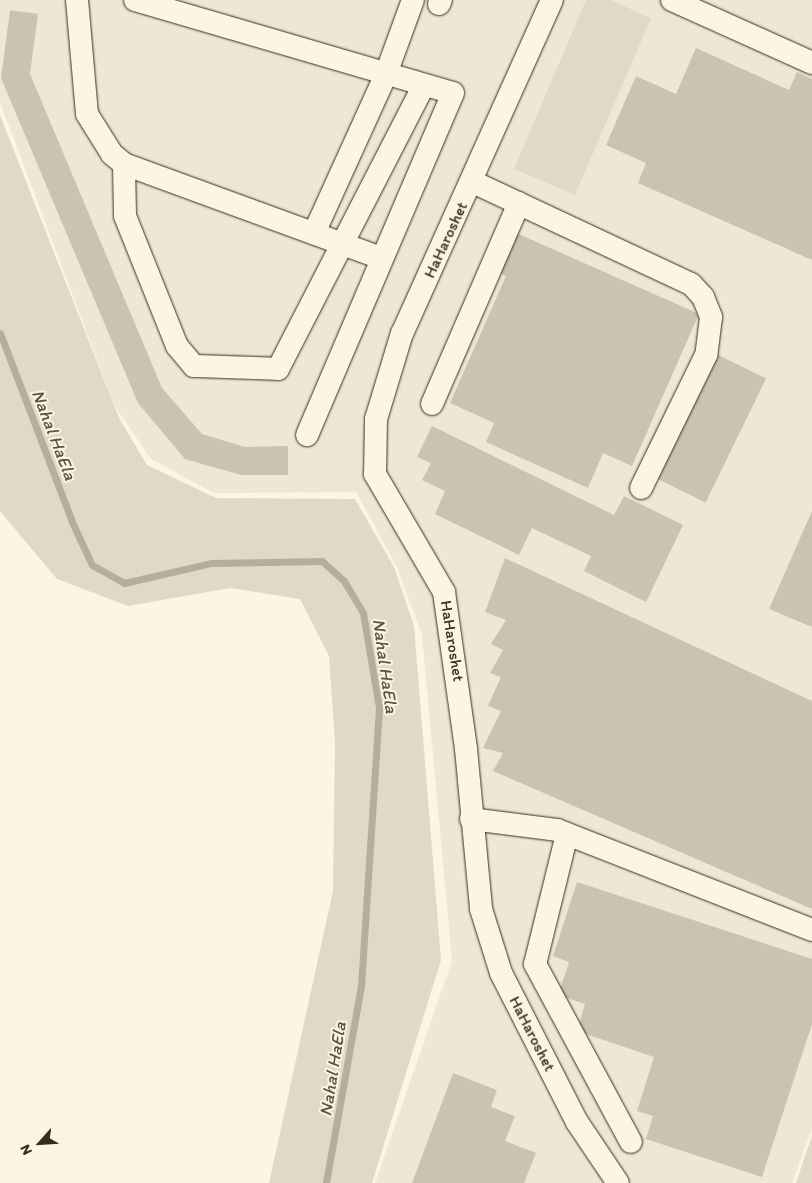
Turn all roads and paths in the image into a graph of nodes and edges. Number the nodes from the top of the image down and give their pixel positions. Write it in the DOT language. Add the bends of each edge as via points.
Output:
graph roads {
  1 [pos="77,0"];
  2 [pos="135,0"];
  3 [pos="413,0"];
  4 [pos="552,0"];
  5 [pos="681,2"];
  6 [pos="812,63"];
  7 [pos="386,74"];
  8 [pos="424,85"];
  9 [pos="124,164"];
  10 [pos="473,182"];
  11 [pos="519,203"];
  12 [pos="314,234"];
  13 [pos="344,244"];
  14 [pos="381,258"];
  15 [pos="432,404"];
  16 [pos="307,435"];
  17 [pos="641,488"];
  18 [pos="471,819"];
  19 [pos="567,834"];
  20 [pos="812,930"];
  21 [pos="631,1142"];
  22 [pos="618,1183"];
  1 -- 9 [label="street" via="86,114 97,135"];
  2 -- 7 [label="street"];
  3 -- 7 [label="street"];
  4 -- 10 [label="street, HaHaroshet"];
  5 -- 6 [label="street"];
  7 -- 8 [label="street"];
  7 -- 12 [label="street"];
  8 -- 13 [label="street"];
  8 -- 14 [label="street" via="453,93"];
  9 -- 12 [label="street"];
  9 -- 13 [label="street" via="125,216 177,346 194,366 278,368"];
  10 -- 11 [label="street"];
  10 -- 18 [label="street, HaHaroshet" via="402,333 382,389 374,452 382,491 426,554 444,592 465,740"];
  11 -- 15 [label="street"];
  11 -- 17 [label="street" via="691,284 703,296 711,317 706,355"];
  12 -- 13 [label="street"];
  13 -- 14 [label="street"];
  14 -- 16 [label="street"];
  18 -- 19 [label="street"];
  18 -- 22 [label="street, HaHaroshet" via="481,909 500,973 577,1122"];
  19 -- 20 [label="street"];
  19 -- 21 [label="street" via="535,964"];
}
